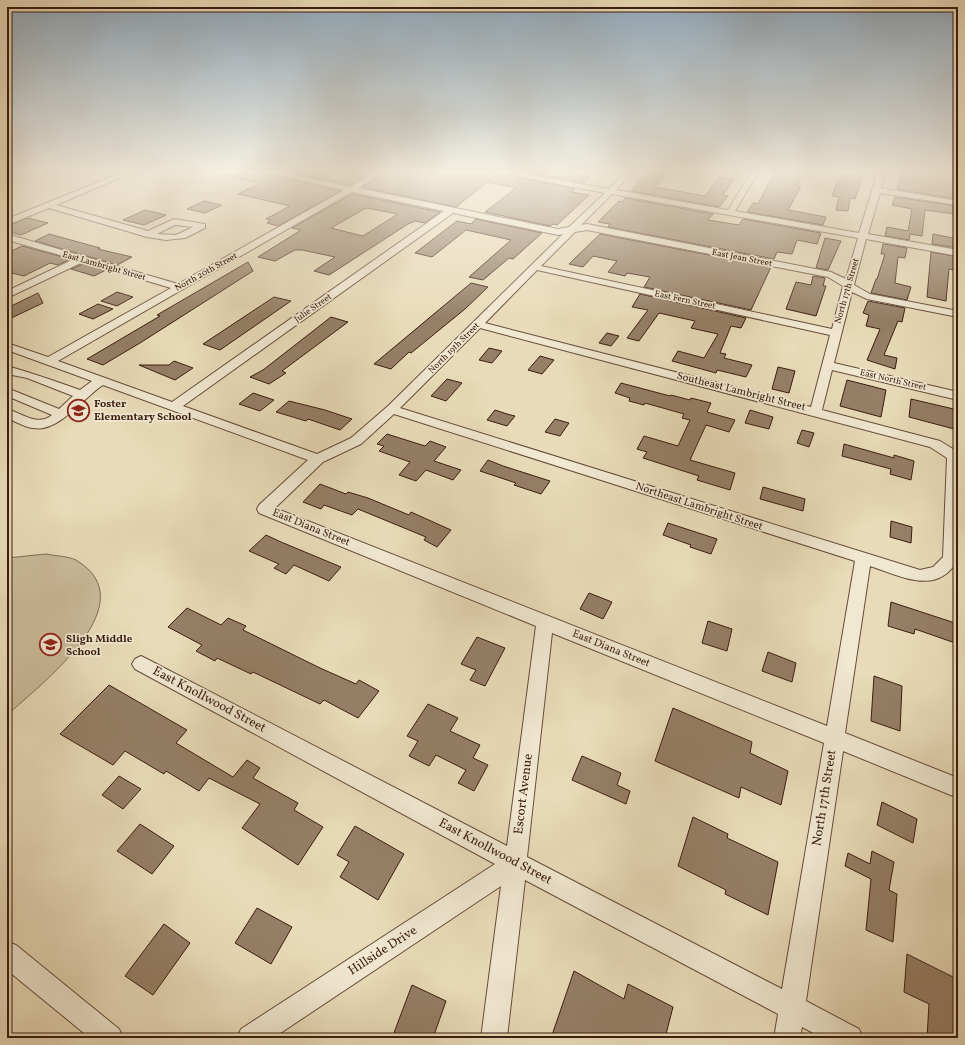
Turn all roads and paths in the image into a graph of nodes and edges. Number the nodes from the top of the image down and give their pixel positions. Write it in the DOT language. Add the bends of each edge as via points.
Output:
graph roads {
  1 [pos="99,220"];
  2 [pos="297,220"];
  3 [pos="437,220"];
  4 [pos="499,220"];
  5 [pos="583,220"];
  6 [pos="769,220"];
  7 [pos="867,220"];
  8 [pos="572,230"];
  9 [pos="149,234"];
  10 [pos="862,236"];
  11 [pos="7,238"];
  12 [pos="958,253"];
  13 [pos="82,259"];
  14 [pos="534,267"];
  15 [pos="178,287"];
  16 [pos="848,287"];
  17 [pos="7,295"];
  18 [pos="958,314"];
  19 [pos="478,324"];
  20 [pos="835,333"];
  21 [pos="7,346"];
  22 [pos="28,353"];
  23 [pos="49,360"];
  24 [pos="7,365"];
  25 [pos="827,365"];
  26 [pos="7,370"];
  27 [pos="102,380"];
  28 [pos="7,392"];
  29 [pos="81,395"];
  30 [pos="958,396"];
  31 [pos="174,406"];
  32 [pos="392,409"];
  33 [pos="816,411"];
  34 [pos="7,413"];
  35 [pos="61,414"];
  36 [pos="318,459"];
  37 [pos="955,506"];
  38 [pos="264,510"];
  39 [pos="864,559"];
  40 [pos="545,622"];
  41 [pos="142,664"];
  42 [pos="835,738"];
  43 [pos="958,788"];
  44 [pos="516,863"];
  45 [pos="7,954"];
  46 [pos="792,1008"];
  47 [pos="110,1038"];
  48 [pos="250,1038"];
  49 [pos="494,1038"];
  50 [pos="787,1038"];
  51 [pos="850,1038"];
  1 -- 9 [label="street"];
  2 -- 15 [label="street, North 20th Street"];
  3 -- 31 [label="street, Julie Street"];
  4 -- 8 [label="street, East Jean Street" via="558,232"];
  5 -- 8 [label="street, North 19th Street"];
  6 -- 10 [label="street"];
  7 -- 10 [label="street, North 17th Street"];
  8 -- 14 [label="street, North 19th Street"];
  8 -- 16 [label="street, East Jean Street" via="587,227 830,275 840,278"];
  9 -- 9 [label="street" via="179,238 202,226 174,222"];
  10 -- 12 [label="street"];
  10 -- 16 [label="street, North 17th Street"];
  11 -- 13 [label="street, East Lambright Street"];
  13 -- 15 [label="street, East Lambright Street"];
  13 -- 17 [label="street"];
  14 -- 19 [label="street, North 19th Street"];
  14 -- 20 [label="street, East Fern Street"];
  15 -- 23 [label="street, North 20th Street"];
  16 -- 18 [label="street, East Jean Street" via="867,296"];
  16 -- 20 [label="street, North 17th Street"];
  19 -- 32 [label="street, North 19th Street"];
  19 -- 33 [label="street, Southeast Lambright Street"];
  20 -- 25 [label="street, North 17th Street"];
  21 -- 22 [label="street"];
  22 -- 23 [label="street"];
  22 -- 24 [label="street"];
  23 -- 27 [label="street"];
  25 -- 30 [label="street, East North Street"];
  25 -- 33 [label="street, North 17th Street"];
  26 -- 29 [label="street" via="29,375"];
  27 -- 29 [label="street"];
  27 -- 31 [label="street"];
  28 -- 35 [label="street"];
  29 -- 35 [label="street"];
  31 -- 36 [label="street"];
  32 -- 36 [label="street, North 19th Street" via="356,441"];
  32 -- 39 [label="street, Northeast Lambright Street"];
  33 -- 37 [label="street, Southeast Lambright Street" via="935,444 954,456"];
  34 -- 35 [label="street" via="35,425 51,422"];
  36 -- 38 [label="street, North 19th Street"];
  37 -- 39 [label="street, Northeast Lambright Street" via="951,558 947,566 936,574 920,576"];
  38 -- 40 [label="street, East Diana Street"];
  39 -- 42 [label="street, North 17th Street"];
  40 -- 42 [label="street, East Diana Street"];
  40 -- 44 [label="street, Escort Avenue"];
  41 -- 44 [label="street, East Knollwood Street"];
  42 -- 43 [label="street, East Diana Street"];
  42 -- 46 [label="street, North 17th Street"];
  44 -- 46 [label="street, East Knollwood Street"];
  44 -- 48 [label="street, Hillside Drive"];
  44 -- 49 [label="street, Escort Avenue"];
  45 -- 47 [label="street"];
  46 -- 50 [label="street, North 17th Street"];
  46 -- 51 [label="street, East Knollwood Street"];
}
